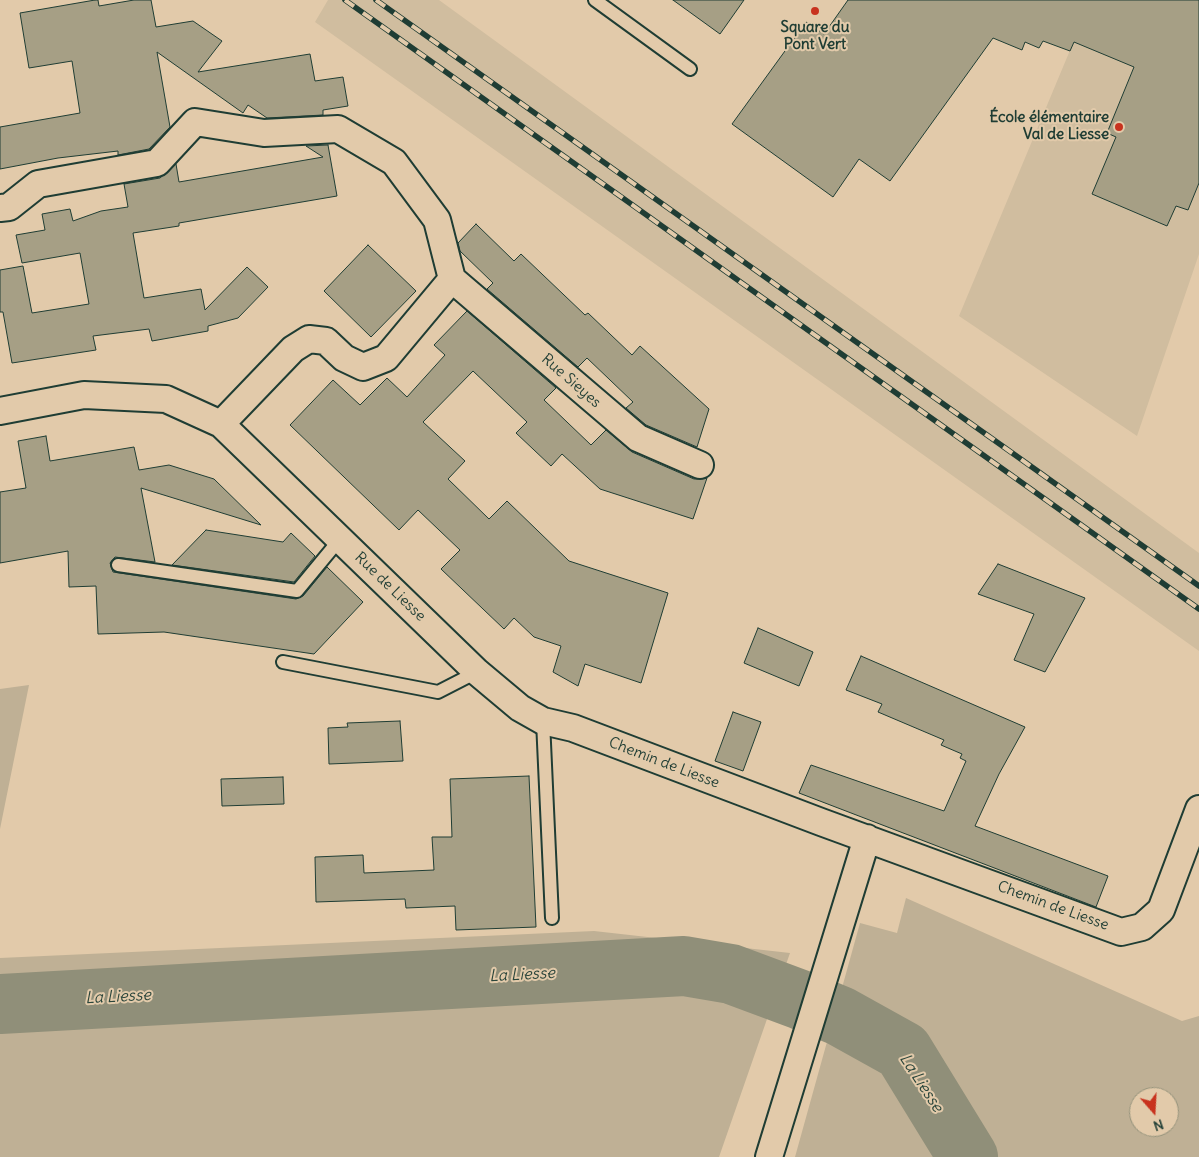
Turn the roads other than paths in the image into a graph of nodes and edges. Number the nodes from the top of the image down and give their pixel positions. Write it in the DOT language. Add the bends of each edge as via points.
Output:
graph roads {
  1 [pos="595,0"];
  2 [pos="690,70"];
  3 [pos="0,208"];
  4 [pos="452,279"];
  5 [pos="0,411"];
  6 [pos="221,424"];
  7 [pos="700,465"];
  8 [pos="340,539"];
  9 [pos="118,566"];
  10 [pos="283,662"];
  11 [pos="477,672"];
  12 [pos="542,721"];
  13 [pos="573,728"];
  14 [pos="1199,809"];
  15 [pos="867,838"];
  16 [pos="552,918"];
  17 [pos="769,1157"];
  1 -- 2 [label="lane"];
  3 -- 4 [label="street" via="9,207 38,184 157,164 195,122 264,133 338,129 394,162 437,220"];
  4 -- 6 [label="street" via="386,358 364,367 344,358 326,341 309,339 293,349"];
  4 -- 7 [label="street, Rue Sieyes" via="638,438"];
  5 -- 6 [label="street" via="84,395 166,400"];
  6 -- 8 [label="street, Rue de Liesse"];
  8 -- 9 [label="lane" via="297,592"];
  8 -- 11 [label="street, Rue de Liesse"];
  10 -- 11 [label="lane" via="438,692"];
  11 -- 12 [label="street, Rue de Liesse" via="520,708"];
  12 -- 13 [label="street, Rue de Liesse"];
  12 -- 16 [label="lane"];
  13 -- 15 [label="street, Chemin de Liesse"];
  14 -- 15 [label="street, Chemin de Liesse" via="1161,910 1142,927 1121,932"];
  15 -- 17 [label="street"];
}
